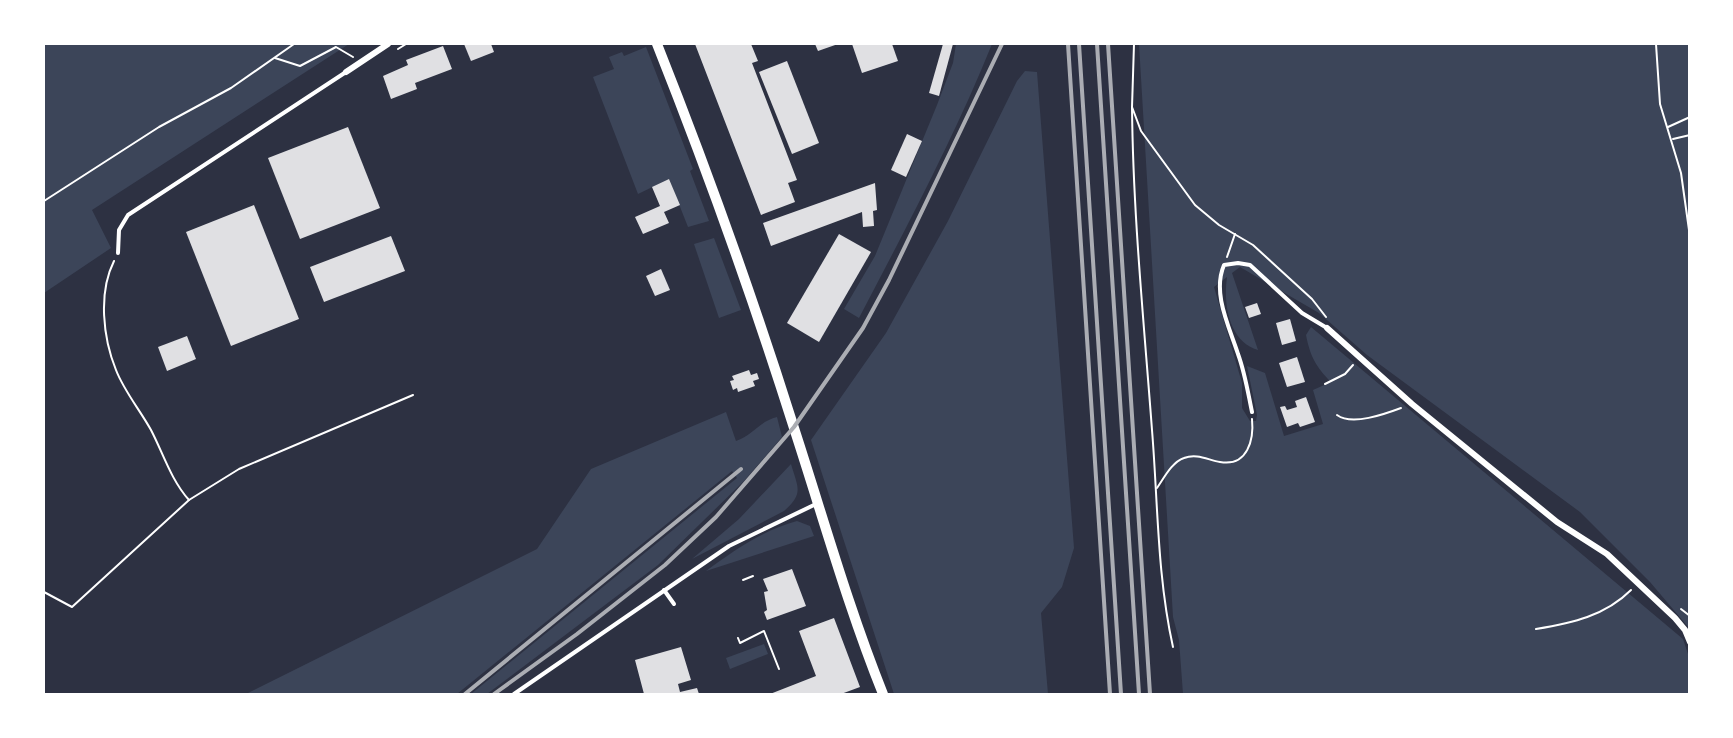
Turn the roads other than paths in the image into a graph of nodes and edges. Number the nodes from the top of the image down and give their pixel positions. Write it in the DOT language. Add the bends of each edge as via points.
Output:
graph roads {
  1 [pos="388,44"];
  2 [pos="657,44"];
  3 [pos="346,72"];
  4 [pos="118,253"];
  5 [pos="1327,328"];
  6 [pos="1252,412"];
  7 [pos="817,504"];
  8 [pos="664,590"];
  9 [pos="674,604"];
  10 [pos="1689,642"];
  11 [pos="514,694"];
  12 [pos="883,694"];
  1 -- 3 [label="street"];
  2 -- 7 [label="main road" via="709,182"];
  3 -- 4 [label="lane" via="128,215 119,230"];
  5 -- 6 [label="lane" via="1302,313 1250,265 1224,265 1219,277 1221,296"];
  5 -- 10 [label="street" via="1412,404 1557,522 1607,554 1675,618"];
  7 -- 8 [label="lane" via="752,533"];
  7 -- 12 [label="main road"];
  8 -- 9 [label="lane"];
  8 -- 11 [label="lane"];
}
